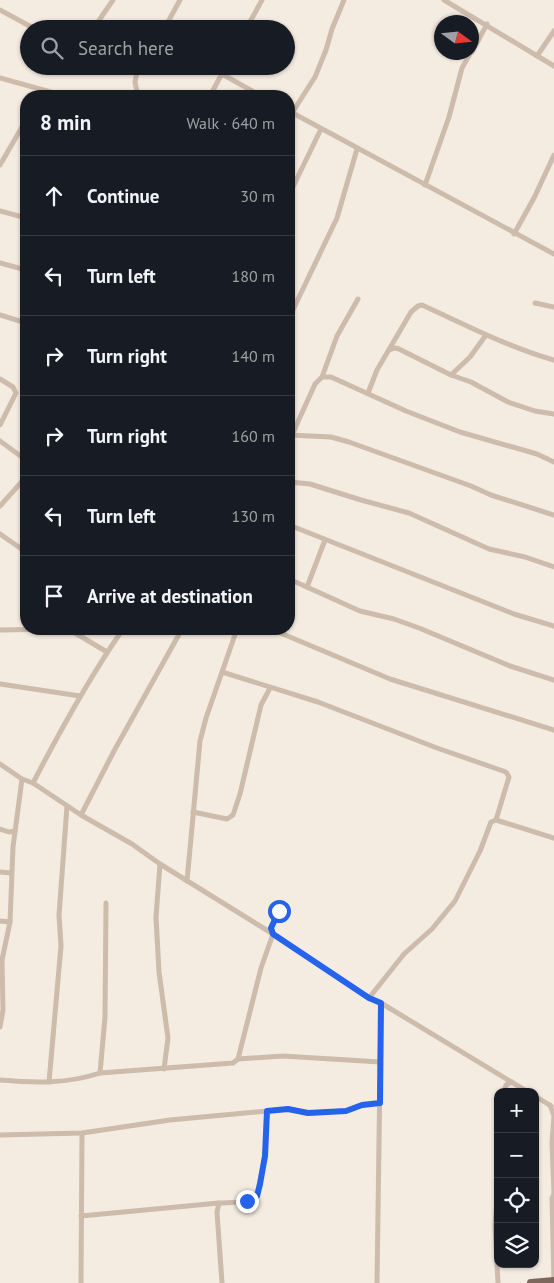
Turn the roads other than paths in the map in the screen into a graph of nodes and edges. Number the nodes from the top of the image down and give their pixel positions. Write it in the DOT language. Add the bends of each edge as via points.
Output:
graph roads {
  1 [pos="113,0"];
  2 [pos="180,0"];
  3 [pos="262,0"];
  4 [pos="344,0"];
  5 [pos="446,0"];
  6 [pos="0,10"];
  7 [pos="99,20"];
  8 [pos="169,20"];
  9 [pos="251,20"];
  10 [pos="20,21"];
  11 [pos="487,24"];
  12 [pos="554,31"];
  13 [pos="479,38"];
  14 [pos="537,56"];
  15 [pos="466,60"];
  16 [pos="554,66"];
  17 [pos="136,75"];
  18 [pos="221,75"];
  19 [pos="224,75"];
  20 [pos="0,78"];
  21 [pos="40,90"];
  22 [pos="137,90"];
  23 [pos="213,90"];
  24 [pos="250,90"];
  25 [pos="295,105"];
  26 [pos="295,115"];
  27 [pos="321,129"];
  28 [pos="20,131"];
  29 [pos="357,149"];
  30 [pos="554,155"];
  31 [pos="0,166"];
  32 [pos="295,183"];
  33 [pos="425,185"];
  34 [pos="0,211"];
  35 [pos="20,216"];
  36 [pos="514,234"];
  37 [pos="554,254"];
  38 [pos="0,262"];
  39 [pos="20,268"];
  40 [pos="358,299"];
  41 [pos="535,303"];
  42 [pos="295,306"];
  43 [pos="554,307"];
  44 [pos="0,315"];
  45 [pos="20,321"];
  46 [pos="486,335"];
  47 [pos="388,351"];
  48 [pos="554,360"];
  49 [pos="451,375"];
  50 [pos="322,378"];
  51 [pos="0,379"];
  52 [pos="368,393"];
  53 [pos="554,414"];
  54 [pos="0,425"];
  55 [pos="295,425"];
  56 [pos="295,435"];
  57 [pos="0,441"];
  58 [pos="20,456"];
  59 [pos="554,462"];
  60 [pos="20,483"];
  61 [pos="295,483"];
  62 [pos="1,503"];
  63 [pos="554,515"];
  64 [pos="295,528"];
  65 [pos="0,534"];
  66 [pos="325,540"];
  67 [pos="20,548"];
  68 [pos="554,567"];
  69 [pos="295,582"];
  70 [pos="307,587"];
  71 [pos="554,626"];
  72 [pos="0,630"];
  73 [pos="20,630"];
  74 [pos="78,635"];
  75 [pos="119,635"];
  76 [pos="179,635"];
  77 [pos="235,635"];
  78 [pos="284,635"];
  79 [pos="107,652"];
  80 [pos="222,672"];
  81 [pos="554,680"];
  82 [pos="0,684"];
  83 [pos="270,688"];
  84 [pos="80,696"];
  85 [pos="554,730"];
  86 [pos="0,764"];
  87 [pos="22,780"];
  88 [pos="33,783"];
  89 [pos="67,806"];
  90 [pos="193,812"];
  91 [pos="81,815"];
  92 [pos="496,820"];
  93 [pos="0,830"];
  94 [pos="16,830"];
  95 [pos="554,838"];
  96 [pos="160,864"];
  97 [pos="0,872"];
  98 [pos="11,873"];
  99 [pos="187,881"];
  100 [pos="106,903"];
  101 [pos="281,905"];
  102 [pos="0,922"];
  103 [pos="10,922"];
  104 [pos="273,934"];
  105 [pos="1,976"];
  106 [pos="369,998"];
  107 [pos="381,1003"];
  108 [pos="0,1027"];
  109 [pos="238,1059"];
  110 [pos="380,1062"];
  111 [pos="164,1069"];
  112 [pos="100,1073"];
  113 [pos="0,1080"];
  114 [pos="49,1082"];
  115 [pos="512,1082"];
  116 [pos="505,1088"];
  117 [pos="522,1088"];
  118 [pos="539,1098"];
  119 [pos="380,1103"];
  120 [pos="552,1106"];
  121 [pos="267,1111"];
  122 [pos="82,1133"];
  123 [pos="0,1135"];
  124 [pos="554,1194"];
  125 [pos="219,1203"];
  126 [pos="81,1216"];
  127 [pos="495,1223"];
  128 [pos="554,1281"];
  129 [pos="81,1283"];
  130 [pos="222,1283"];
  131 [pos="377,1283"];
  132 [pos="498,1283"];
  133 [pos="531,1283"];
  134 [pos="535,1283"];
  1 -- 7 [label="street"];
  2 -- 8 [label="street"];
  3 -- 9 [label="street"];
  4 -- 25 [label="street" via="315,77"];
  5 -- 14 [label="street"];
  6 -- 10 [label="street"];
  11 -- 13 [label="street"];
  12 -- 14 [label="street"];
  14 -- 16 [label="street"];
  15 -- 33 [label="street"];
  17 -- 22 [label="street"];
  18 -- 23 [label="street"];
  19 -- 24 [label="street"];
  20 -- 21 [label="street"];
  26 -- 27 [label="street"];
  27 -- 29 [label="street"];
  27 -- 32 [label="street"];
  28 -- 31 [label="street"];
  29 -- 33 [label="street"];
  29 -- 42 [label="street" via="337,218"];
  30 -- 36 [label="street"];
  33 -- 36 [label="street"];
  34 -- 35 [label="street"];
  36 -- 37 [label="street"];
  38 -- 39 [label="street"];
  40 -- 50 [label="street" via="337,336"];
  41 -- 43 [label="street"];
  44 -- 45 [label="street"];
  46 -- 49 [label="street"];
  47 -- 48 [label="street" via="411,312 422,305 509,345"];
  47 -- 49 [label="street" via="399,349"];
  47 -- 52 [label="street"];
  49 -- 53 [label="street" via="518,406"];
  50 -- 52 [label="street" via="331,377"];
  50 -- 55 [label="street" via="315,384"];
  51 -- 54 [label="street" via="13,387 16,393"];
  52 -- 59 [label="street" via="460,432"];
  56 -- 63 [label="street" via="331,437 349,442"];
  57 -- 58 [label="street"];
  60 -- 62 [label="street"];
  61 -- 68 [label="street" via="409,513 489,549"];
  64 -- 66 [label="street"];
  65 -- 67 [label="street"];
  66 -- 70 [label="street"];
  66 -- 71 [label="street" via="514,614"];
  69 -- 70 [label="street"];
  70 -- 81 [label="street" via="360,611 419,628 510,666"];
  72 -- 73 [label="street"];
  74 -- 79 [label="street"];
  75 -- 79 [label="street"];
  76 -- 91 [label="street"];
  77 -- 80 [label="street"];
  78 -- 85 [label="street" via="390,679"];
  79 -- 84 [label="street"];
  80 -- 90 [label="street" via="200,741"];
  80 -- 92 [label="street" via="318,702 506,772 508,784"];
  82 -- 84 [label="street"];
  83 -- 90 [label="street" via="261,705 233,815 227,819"];
  84 -- 88 [label="street"];
  86 -- 87 [label="street"];
  87 -- 88 [label="street"];
  87 -- 94 [label="street"];
  88 -- 89 [label="street"];
  89 -- 91 [label="street"];
  89 -- 114 [label="street"];
  90 -- 99 [label="street"];
  91 -- 96 [label="street"];
  92 -- 95 [label="street"];
  92 -- 106 [label="street" via="489,825 455,901 432,930 404,954"];
  93 -- 94 [label="street"];
  94 -- 98 [label="street"];
  96 -- 99 [label="street"];
  96 -- 111 [label="street" via="156,917 168,1038"];
  97 -- 98 [label="street"];
  98 -- 103 [label="street"];
  99 -- 104 [label="street"];
  100 -- 112 [label="street" via="105,1017"];
  101 -- 104 [label="street" via="271,928"];
  102 -- 103 [label="street"];
  103 -- 105 [label="street"];
  104 -- 106 [label="street"];
  104 -- 109 [label="street"];
  105 -- 108 [label="street" via="3,1010"];
  106 -- 107 [label="street"];
  107 -- 110 [label="street"];
  107 -- 115 [label="street"];
  109 -- 110 [label="street" via="284,1056"];
  109 -- 111 [label="street" via="233,1063"];
  110 -- 119 [label="street"];
  111 -- 112 [label="street"];
  112 -- 114 [label="street"];
  113 -- 114 [label="street"];
  115 -- 116 [label="street"];
  115 -- 117 [label="street"];
  118 -- 120 [label="street"];
  119 -- 121 [label="street" via="346,1111"];
  119 -- 131 [label="street"];
  120 -- 124 [label="street"];
  121 -- 122 [label="street" via="170,1120"];
  121 -- 125 [label="street" via="265,1156 257,1196 247,1201"];
  122 -- 123 [label="street"];
  122 -- 126 [label="street"];
  124 -- 128 [label="street"];
  125 -- 126 [label="street"];
  125 -- 130 [label="street"];
  126 -- 129 [label="street"];
  127 -- 132 [label="street"];
  128 -- 134 [label="main road"];
  133 -- 134 [label="main road"];
}
